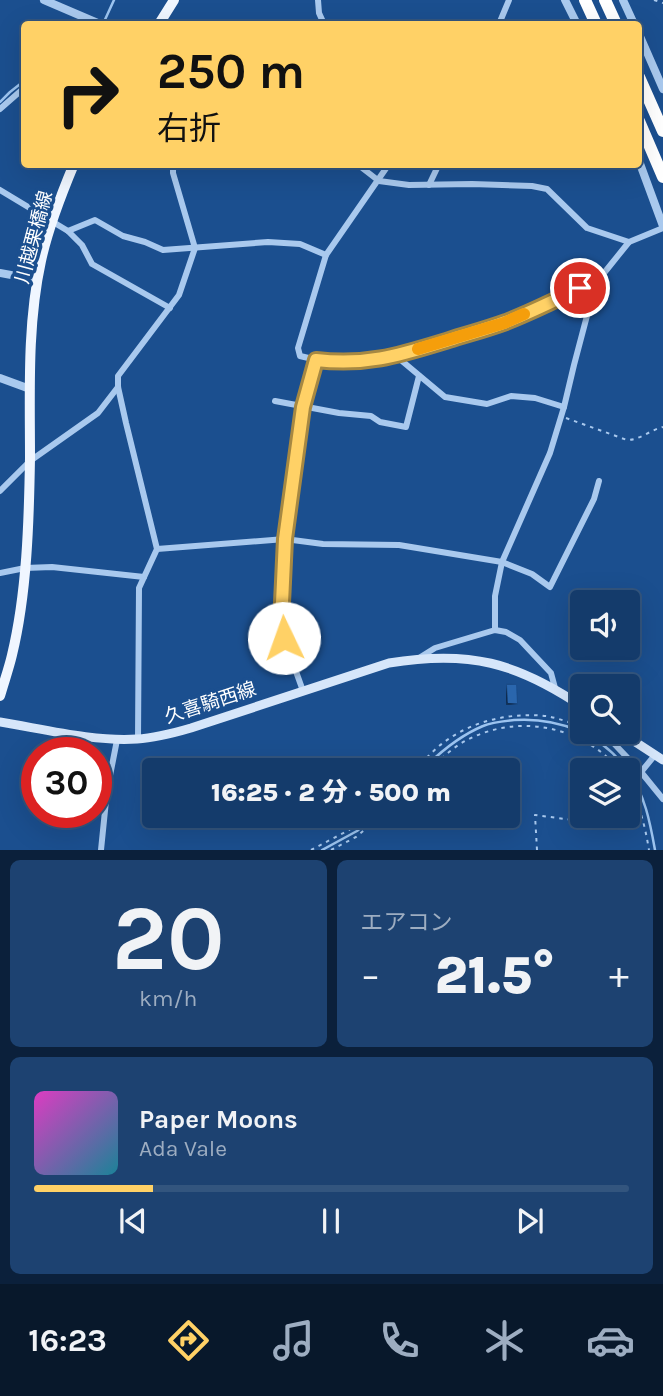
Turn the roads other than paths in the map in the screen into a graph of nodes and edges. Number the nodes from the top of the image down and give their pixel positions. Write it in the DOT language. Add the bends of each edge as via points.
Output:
graph roads {
  1 [pos="44,0"];
  2 [pos="174,0"];
  3 [pos="318,0"];
  4 [pos="509,0"];
  5 [pos="565,0"];
  6 [pos="585,0"];
  7 [pos="605,0"];
  8 [pos="624,0"];
  9 [pos="93,21"];
  10 [pos="161,21"];
  11 [pos="323,21"];
  12 [pos="500,21"];
  13 [pos="576,21"];
  14 [pos="595,21"];
  15 [pos="615,21"];
  16 [pos="633,21"];
  17 [pos="642,41"];
  18 [pos="642,84"];
  19 [pos="663,89"];
  20 [pos="21,91"];
  21 [pos="0,109"];
  22 [pos="642,128"];
  23 [pos="663,131"];
  24 [pos="73,168"];
  25 [pos="173,168"];
  26 [pos="362,168"];
  27 [pos="387,168"];
  28 [pos="437,168"];
  29 [pos="642,168"];
  30 [pos="663,177"];
  31 [pos="379,181"];
  32 [pos="429,185"];
  33 [pos="0,190"];
  34 [pos="53,223"];
  35 [pos="663,227"];
  36 [pos="68,231"];
  37 [pos="629,242"];
  38 [pos="195,248"];
  39 [pos="326,255"];
  40 [pos="0,273"];
  41 [pos="600,278"];
  42 [pos="38,281"];
  43 [pos="170,308"];
  44 [pos="396,356"];
  45 [pos="316,360"];
  46 [pos="419,376"];
  47 [pos="0,378"];
  48 [pos="118,387"];
  49 [pos="30,389"];
  50 [pos="275,401"];
  51 [pos="303,407"];
  52 [pos="564,407"];
  53 [pos="30,461"];
  54 [pos="599,481"];
  55 [pos="0,491"];
  56 [pos="285,539"];
  57 [pos="157,549"];
  58 [pos="502,562"];
  59 [pos="25,568"];
  60 [pos="0,573"];
  61 [pos="144,578"];
  62 [pos="495,630"];
  63 [pos="419,658"];
  64 [pos="555,688"];
  65 [pos="303,691"];
  66 [pos="0,696"];
  67 [pos="570,698"];
  68 [pos="0,722"];
  69 [pos="138,739"];
  70 [pos="117,740"];
  71 [pos="614,744"];
  72 [pos="639,744"];
  73 [pos="659,757"];
  74 [pos="641,772"];
  75 [pos="663,799"];
  76 [pos="101,850"];
  1 -- 9 [label="street"];
  2 -- 10 [label="main road"];
  3 -- 11 [label="street"];
  4 -- 12 [label="street"];
  5 -- 13 [label="street"];
  6 -- 14 [label="highway"];
  7 -- 15 [label="highway"];
  8 -- 16 [label="street"];
  17 -- 19 [label="street"];
  18 -- 23 [label="highway"];
  20 -- 21 [label="street"];
  22 -- 30 [label="highway"];
  24 -- 34 [label="main road, 川越栗橋線"];
  25 -- 38 [label="street"];
  26 -- 31 [label="street"];
  27 -- 31 [label="street"];
  28 -- 32 [label="street"];
  29 -- 35 [label="street"];
  31 -- 32 [label="street"];
  31 -- 39 [label="street"];
  32 -- 37 [label="street" via="547,189 587,228"];
  33 -- 34 [label="street"];
  34 -- 36 [label="street"];
  34 -- 42 [label="main road, 川越栗橋線"];
  35 -- 37 [label="street"];
  36 -- 38 [label="street" via="95,220 163,250"];
  36 -- 43 [label="street" via="92,264"];
  37 -- 41 [label="street"];
  38 -- 39 [label="street" via="277,242 300,244"];
  38 -- 43 [label="street"];
  39 -- 45 [label="street" via="298,348 300,356"];
  40 -- 42 [label="street"];
  41 -- 44 [label="street" via="504,323"];
  41 -- 52 [label="street"];
  42 -- 49 [label="main road, 川越栗橋線"];
  43 -- 48 [label="street" via="118,376"];
  44 -- 45 [label="street" via="361,362"];
  44 -- 46 [label="street"];
  45 -- 51 [label="street"];
  46 -- 51 [label="street" via="407,427 371,416"];
  46 -- 52 [label="street" via="444,397 487,404 511,396 536,398"];
  47 -- 49 [label="street"];
  48 -- 53 [label="street" via="98,413"];
  48 -- 57 [label="street"];
  49 -- 53 [label="main road, 川越栗橋線"];
  50 -- 51 [label="street"];
  51 -- 56 [label="street"];
  52 -- 58 [label="street" via="550,453"];
  53 -- 55 [label="street"];
  53 -- 59 [label="main road, 川越栗橋線"];
  54 -- 58 [label="street" via="550,587"];
  56 -- 57 [label="street"];
  56 -- 58 [label="street" via="399,545"];
  56 -- 65 [label="street" via="284,638"];
  57 -- 61 [label="street"];
  58 -- 62 [label="street"];
  59 -- 60 [label="street"];
  59 -- 61 [label="street"];
  59 -- 66 [label="main road, 川越栗橋線" via="12,654"];
  61 -- 69 [label="street" via="139,588"];
  62 -- 63 [label="street" via="435,648"];
  62 -- 64 [label="street" via="520,640 551,673"];
  63 -- 64 [label="main road, 久喜騎西線" via="479,660"];
  63 -- 65 [label="main road, 久喜騎西線"];
  64 -- 67 [label="main road, 久喜騎西線"];
  65 -- 69 [label="main road, 久喜騎西線" via="191,728"];
  68 -- 70 [label="main road, 久喜騎西線"];
  69 -- 70 [label="main road, 久喜騎西線"];
  70 -- 76 [label="street"];
  71 -- 74 [label="street"];
  72 -- 73 [label="main road"];
  73 -- 74 [label="street"];
  74 -- 75 [label="street"];
}
